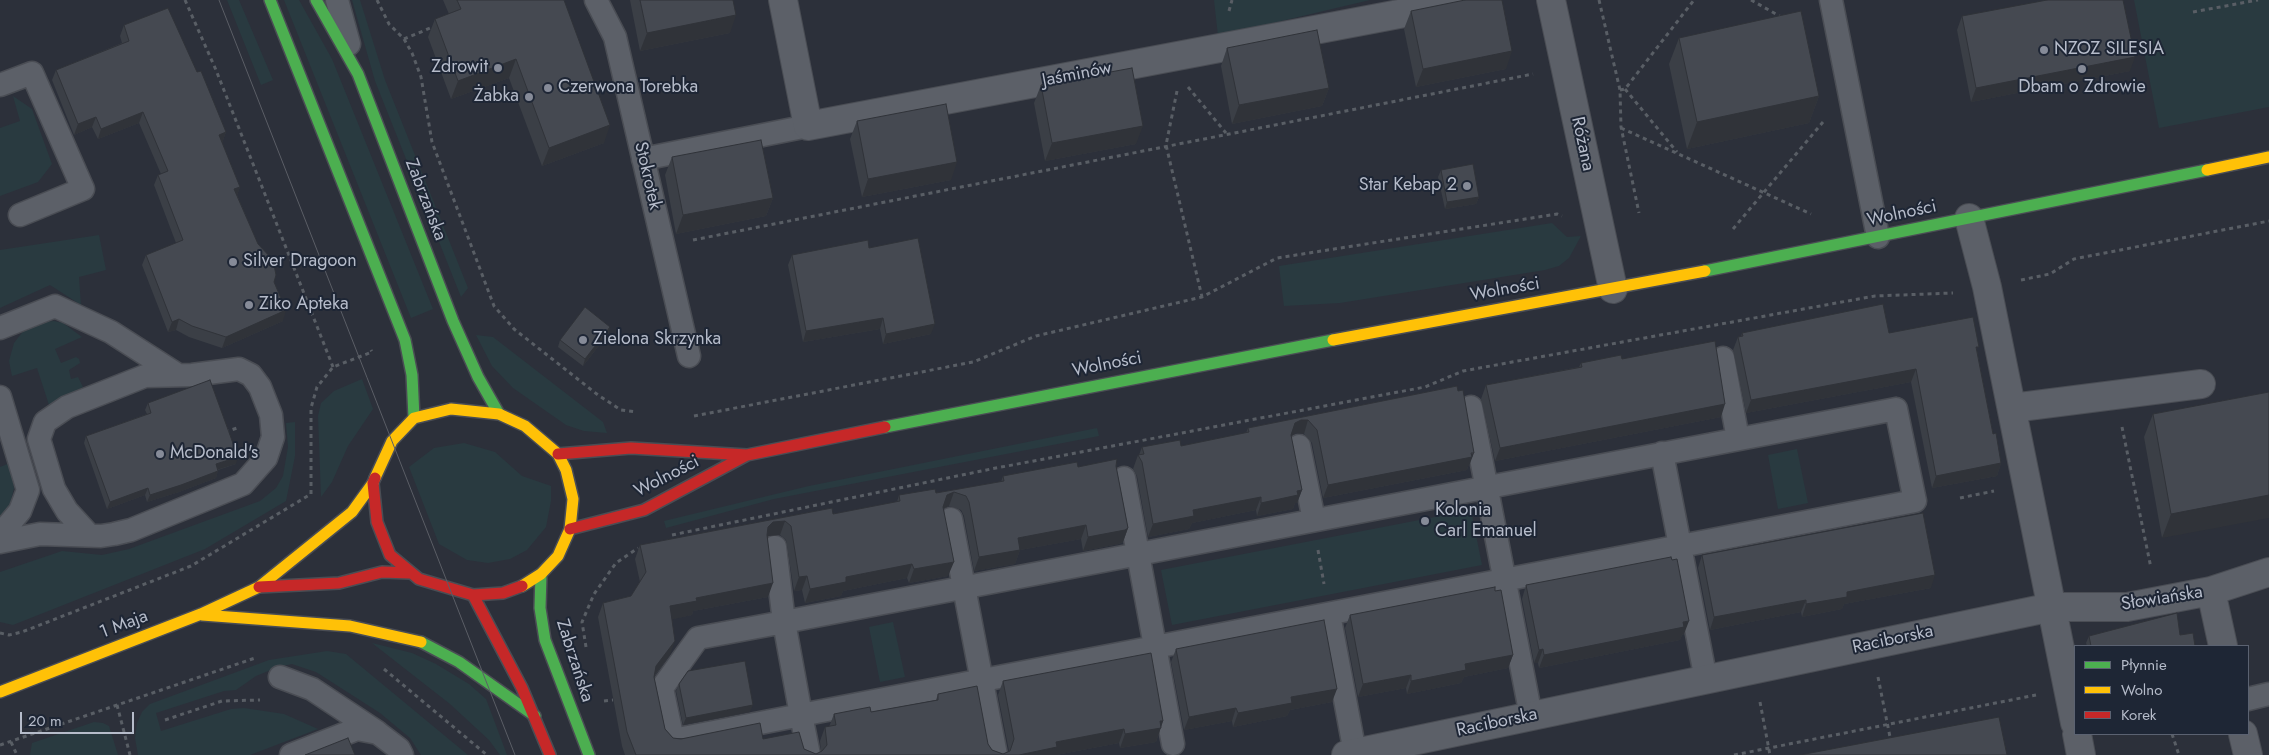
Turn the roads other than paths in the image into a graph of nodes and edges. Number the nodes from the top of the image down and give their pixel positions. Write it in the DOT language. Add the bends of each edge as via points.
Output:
graph roads {
  1 [pos="270,0"];
  2 [pos="316,0"];
  3 [pos="337,0"];
  4 [pos="596,0"];
  5 [pos="783,0"];
  6 [pos="1473,0"];
  7 [pos="1551,0"];
  8 [pos="1831,0"];
  9 [pos="358,74"];
  10 [pos="0,85"];
  11 [pos="808,126"];
  12 [pos="2269,157"];
  13 [pos="643,159"];
  14 [pos="20,215"];
  15 [pos="1968,218"];
  16 [pos="1878,237"];
  17 [pos="1613,289"];
  18 [pos="0,328"];
  19 [pos="689,356"];
  20 [pos="1723,358"];
  21 [pos="178,375"];
  22 [pos="2201,384"];
  23 [pos="0,397"];
  24 [pos="1471,406"];
  25 [pos="2012,408"];
  26 [pos="498,414"];
  27 [pos="414,418"];
  28 [pos="1738,439"];
  29 [pos="1299,446"];
  30 [pos="1662,453"];
  31 [pos="558,454"];
  32 [pos="747,455"];
  33 [pos="1124,478"];
  34 [pos="373,483"];
  35 [pos="1486,487"];
  36 [pos="951,519"];
  37 [pos="1314,520"];
  38 [pos="570,529"];
  39 [pos="0,534"];
  40 [pos="89,535"];
  41 [pos="0,542"];
  42 [pos="1680,546"];
  43 [pos="776,547"];
  44 [pos="1138,554"];
  45 [pos="2269,572"];
  46 [pos="410,573"];
  47 [pos="542,574"];
  48 [pos="1505,580"];
  49 [pos="259,587"];
  50 [pos="964,587"];
  51 [pos="2211,591"];
  52 [pos="473,595"];
  53 [pos="2052,607"];
  54 [pos="201,614"];
  55 [pos="1329,614"];
  56 [pos="784,622"];
  57 [pos="2223,645"];
  58 [pos="1155,648"];
  59 [pos="280,677"];
  60 [pos="1706,680"];
  61 [pos="982,681"];
  62 [pos="0,692"];
  63 [pos="2269,694"];
  64 [pos="2249,699"];
  65 [pos="801,715"];
  66 [pos="536,716"];
  67 [pos="1531,716"];
  68 [pos="2074,717"];
  69 [pos="378,732"];
  70 [pos="2077,735"];
  71 [pos="2243,735"];
  72 [pos="1173,744"];
  73 [pos="1351,754"];
  74 [pos="291,755"];
  75 [pos="402,755"];
  76 [pos="550,755"];
  77 [pos="589,755"];
  78 [pos="808,755"];
  79 [pos="996,755"];
  80 [pos="2081,755"];
  81 [pos="2248,755"];
  1 -- 27 [label="street" via="405,340 412,375"];
  2 -- 9 [label="street, Zabrzańska"];
  3 -- 9 [label="lane"];
  4 -- 13 [label="lane, Stokrotek" via="615,37"];
  5 -- 11 [label="street"];
  6 -- 11 [label="street, Jaśminów" via="1182,66"];
  7 -- 17 [label="street, Różana"];
  8 -- 16 [label="lane"];
  9 -- 26 [label="street, Zabrzańska" via="453,321"];
  10 -- 14 [label="lane" via="32,73 83,189"];
  11 -- 13 [label="lane"];
  12 -- 15 [label="street, Wolności"];
  13 -- 19 [label="lane, Stokrotek"];
  15 -- 16 [label="street, Wolności"];
  15 -- 25 [label="street" via="1987,287"];
  16 -- 17 [label="street, Wolności"];
  17 -- 32 [label="street, Wolności" via="1192,366"];
  18 -- 21 [label="lane" via="55,306 111,332"];
  20 -- 28 [label="lane"];
  21 -- 40 [label="lane" via="145,376 56,413 45,422 39,439 54,489 67,511"];
  21 -- 40 [label="lane" via="238,369 250,375 260,387 271,416 273,437 266,458 243,484 233,489 131,530"];
  22 -- 25 [label="street"];
  23 -- 39 [label="lane" via="28,490 20,511"];
  24 -- 35 [label="lane"];
  25 -- 53 [label="street"];
  26 -- 27 [label="street" via="451,409"];
  26 -- 31 [label="street" via="525,426"];
  27 -- 34 [label="street, 1 Maja" via="392,441"];
  28 -- 30 [label="lane"];
  28 -- 42 [label="lane" via="1896,409 1915,501"];
  29 -- 37 [label="lane"];
  30 -- 35 [label="lane"];
  30 -- 42 [label="lane"];
  31 -- 32 [label="street, Wolności" via="631,448"];
  31 -- 38 [label="street" via="566,470 573,499"];
  32 -- 38 [label="street, Wolności" via="644,510"];
  33 -- 44 [label="lane"];
  34 -- 46 [label="street" via="377,522 390,554"];
  34 -- 49 [label="street, 1 Maja" via="352,512"];
  35 -- 37 [label="lane"];
  35 -- 48 [label="lane"];
  36 -- 50 [label="lane"];
  37 -- 44 [label="lane"];
  38 -- 47 [label="street" via="558,556"];
  40 -- 41 [label="lane" via="40,534"];
  42 -- 48 [label="lane"];
  42 -- 60 [label="lane"];
  43 -- 56 [label="lane"];
  44 -- 50 [label="lane"];
  44 -- 58 [label="lane"];
  45 -- 51 [label="street, Słowiańska"];
  46 -- 49 [label="street, 1 Maja" via="382,572 339,583"];
  46 -- 52 [label="street" via="419,579"];
  47 -- 52 [label="street" via="524,586 503,593"];
  47 -- 77 [label="street, Zabrzańska" via="540,608 545,640"];
  48 -- 55 [label="lane"];
  48 -- 67 [label="lane"];
  49 -- 54 [label="street, 1 Maja"];
  50 -- 56 [label="lane"];
  50 -- 61 [label="lane"];
  51 -- 53 [label="street, Słowiańska" via="2127,607"];
  51 -- 57 [label="street"];
  52 -- 66 [label="street"];
  53 -- 60 [label="street, Raciborska"];
  53 -- 68 [label="street"];
  54 -- 62 [label="street, 1 Maja"];
  54 -- 66 [label="street" via="350,626 420,641 459,662"];
  55 -- 58 [label="lane"];
  55 -- 73 [label="lane"];
  56 -- 65 [label="lane"];
  56 -- 65 [label="lane" via="698,638 662,688 673,740"];
  58 -- 61 [label="lane"];
  58 -- 72 [label="lane"];
  59 -- 69 [label="lane" via="312,689"];
  60 -- 67 [label="street, Raciborska"];
  61 -- 65 [label="lane"];
  61 -- 79 [label="lane"];
  63 -- 64 [label="lane"];
  65 -- 78 [label="lane"];
  66 -- 76 [label="street"];
  67 -- 73 [label="street, Raciborska"];
  69 -- 74 [label="lane" via="357,729"];
  69 -- 75 [label="lane"];
  70 -- 80 [label="street"];
  71 -- 81 [label="street"];
}
